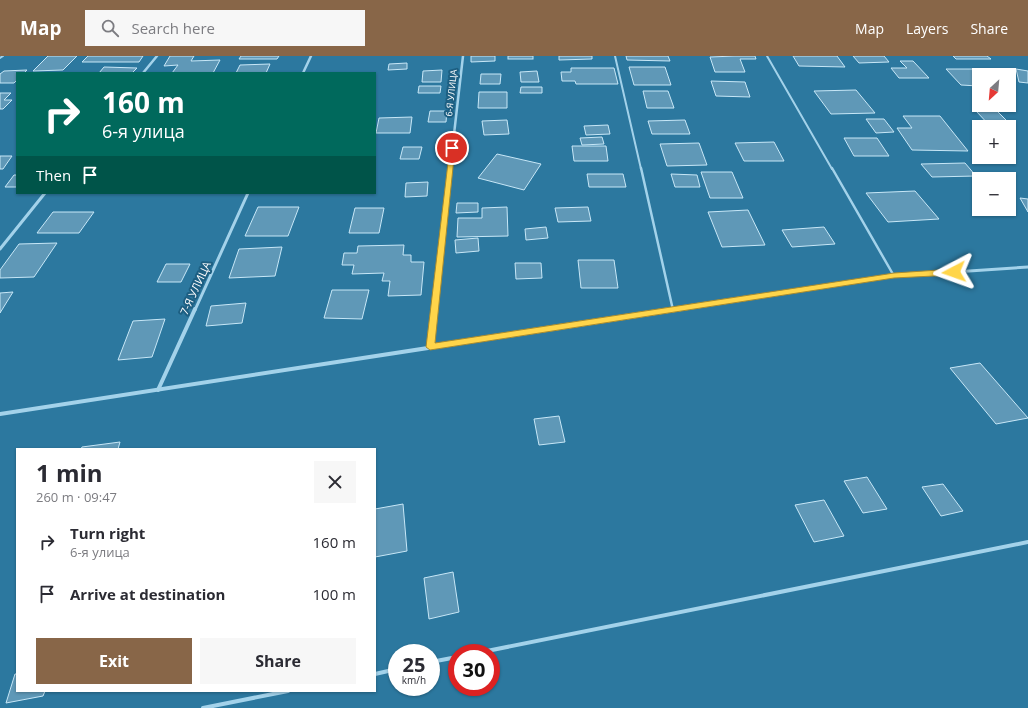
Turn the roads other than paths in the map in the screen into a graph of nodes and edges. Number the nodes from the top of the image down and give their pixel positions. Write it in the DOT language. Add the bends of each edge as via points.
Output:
graph roads {
  1 [pos="3,56"];
  2 [pos="156,56"];
  3 [pos="311,56"];
  4 [pos="463,56"];
  5 [pos="615,56"];
  6 [pos="766,56"];
  7 [pos="0,58"];
  8 [pos="144,72"];
  9 [pos="303,72"];
  10 [pos="44,194"];
  11 [pos="248,194"];
  12 [pos="0,249"];
  13 [pos="1028,267"];
  14 [pos="894,276"];
  15 [pos="673,310"];
  16 [pos="430,347"];
  17 [pos="158,390"];
  18 [pos="0,414"];
  19 [pos="1028,542"];
  20 [pos="500,648"];
  21 [pos="388,671"];
  22 [pos="376,674"];
  23 [pos="283,692"];
  24 [pos="203,708"];
  1 -- 7 [label="lane"];
  2 -- 8 [label="street"];
  3 -- 9 [label="street"];
  4 -- 16 [label="street, 6-Я УЛИЦА"];
  5 -- 15 [label="lane"];
  6 -- 14 [label="lane"];
  10 -- 12 [label="street"];
  11 -- 17 [label="street, 7-Я УЛИЦА"];
  13 -- 14 [label="street"];
  14 -- 15 [label="street"];
  15 -- 16 [label="street"];
  16 -- 17 [label="street"];
  17 -- 18 [label="street"];
  19 -- 20 [label="lane"];
  21 -- 22 [label="lane"];
  23 -- 24 [label="lane"];
}
